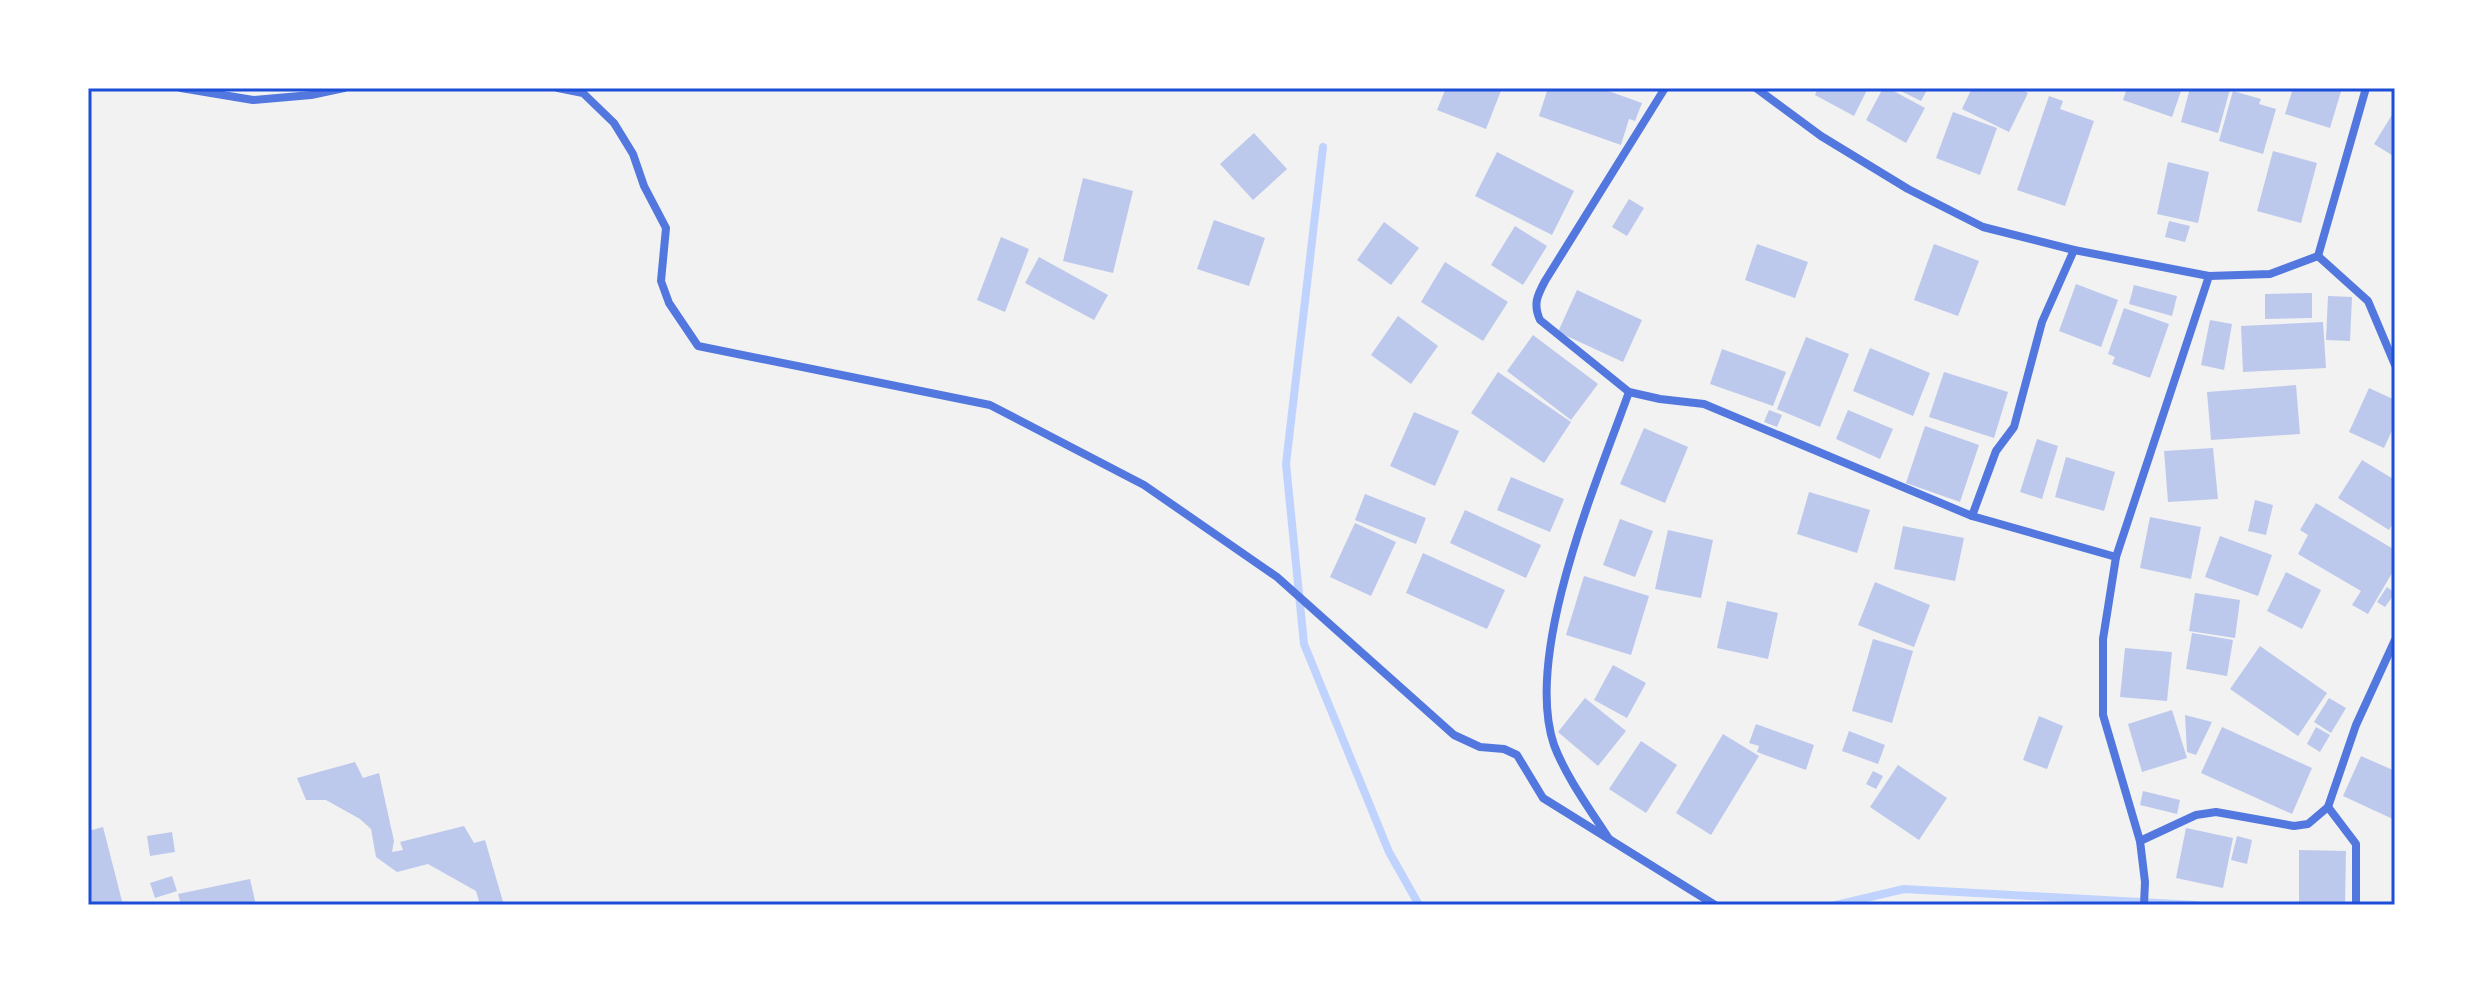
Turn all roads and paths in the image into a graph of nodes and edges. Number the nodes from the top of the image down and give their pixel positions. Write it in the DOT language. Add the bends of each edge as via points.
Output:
graph roads {
  1 [pos="181,88"];
  2 [pos="344,88"];
  3 [pos="558,88"];
  4 [pos="1665,88"];
  5 [pos="1756,88"];
  6 [pos="2366,88"];
  7 [pos="1769,92"];
  8 [pos="2074,250"];
  9 [pos="2318,256"];
  10 [pos="2209,276"];
  11 [pos="2395,365"];
  12 [pos="1629,392"];
  13 [pos="1972,516"];
  14 [pos="2116,557"];
  15 [pos="2395,640"];
  16 [pos="2328,807"];
  17 [pos="2140,841"];
  18 [pos="1611,842"];
  19 [pos="1715,905"];
  20 [pos="2144,905"];
  21 [pos="2356,905"];
  1 -- 2 [label="street" via="253,100"];
  3 -- 18 [label="street" via="583,93 614,123 633,154 666,228 661,281 698,346 990,405 1144,485 1277,577 1454,735 1517,755 1543,798"];
  4 -- 12 [label="street" via="1535,299 1540,320"];
  5 -- 7 [label="street"];
  6 -- 9 [label="street"];
  7 -- 8 [label="street" via="1821,136 1908,189 1983,227"];
  8 -- 10 [label="street"];
  8 -- 13 [label="street" via="2042,322 2014,427 1996,451"];
  9 -- 10 [label="street" via="2270,274"];
  9 -- 11 [label="street" via="2368,301"];
  10 -- 14 [label="street"];
  12 -- 13 [label="street" via="1704,404"];
  12 -- 18 [label="street" via="1552,628 1546,694 1554,744"];
  13 -- 14 [label="street"];
  14 -- 17 [label="street" via="2103,639 2103,715"];
  15 -- 16 [label="street" via="2356,725"];
  16 -- 17 [label="street" via="2308,824 2294,826 2216,812 2196,815"];
  16 -- 21 [label="street" via="2356,844"];
  17 -- 20 [label="street"];
  18 -- 19 [label="street"];
}
